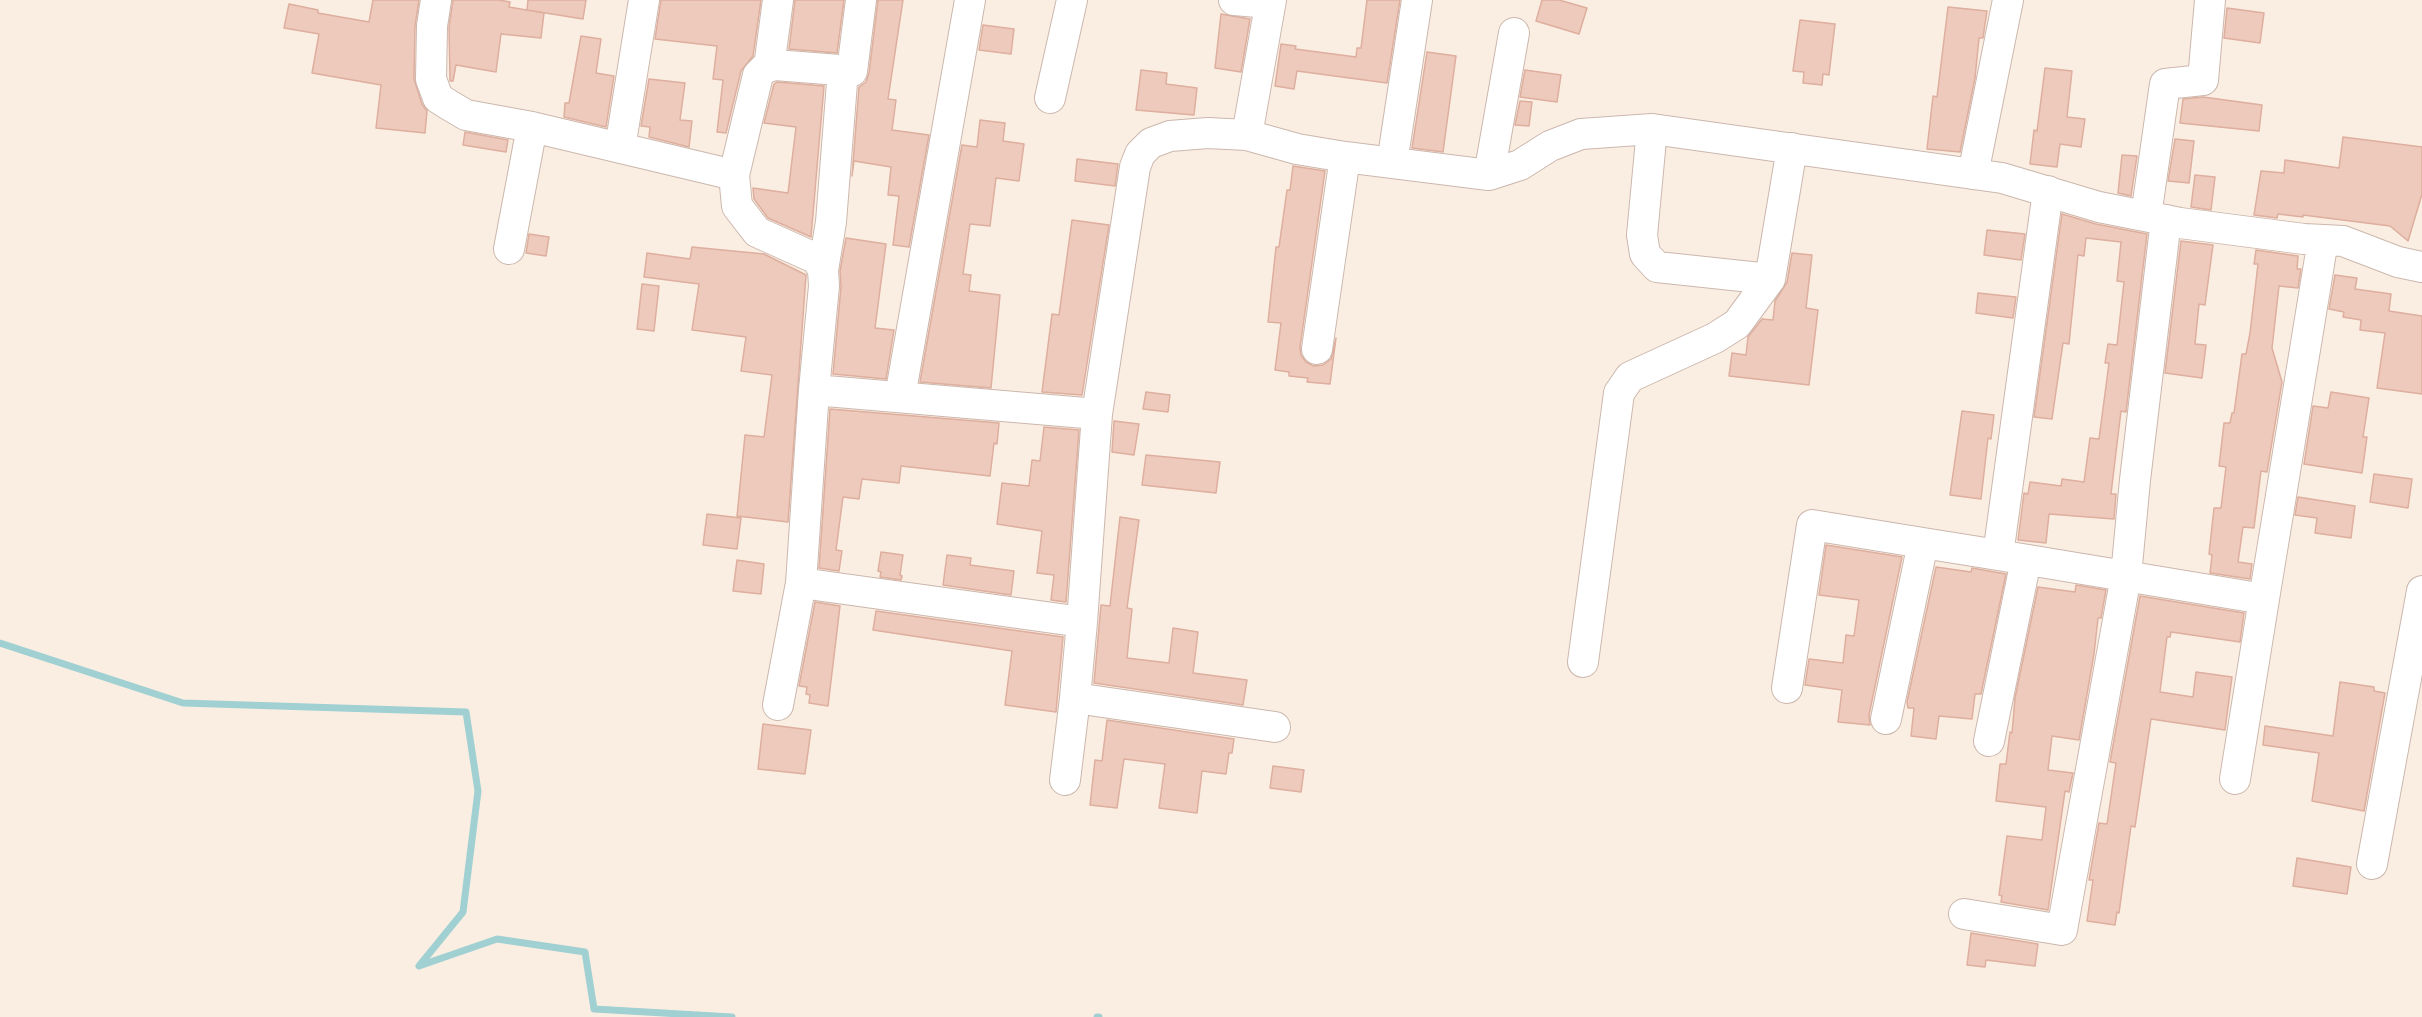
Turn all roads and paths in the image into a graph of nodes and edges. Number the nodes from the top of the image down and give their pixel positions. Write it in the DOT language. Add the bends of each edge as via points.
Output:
graph roads {
  1 [pos="436,0"];
  2 [pos="644,0"];
  3 [pos="778,0"];
  4 [pos="861,0"];
  5 [pos="970,0"];
  6 [pos="1072,0"];
  7 [pos="1234,0"];
  8 [pos="1417,0"];
  9 [pos="2008,0"];
  10 [pos="2210,0"];
  11 [pos="1270,2"];
  12 [pos="1514,33"];
  13 [pos="768,67"];
  14 [pos="843,70"];
  15 [pos="1050,98"];
  16 [pos="532,127"];
  17 [pos="1652,129"];
  18 [pos="1246,135"];
  19 [pos="620,148"];
  20 [pos="1792,148"];
  21 [pos="1345,157"];
  22 [pos="1392,163"];
  23 [pos="1973,174"];
  24 [pos="735,175"];
  25 [pos="1489,175"];
  26 [pos="2048,190"];
  27 [pos="2156,218"];
  28 [pos="2323,240"];
  29 [pos="509,249"];
  30 [pos="2422,267"];
  31 [pos="823,270"];
  32 [pos="1770,279"];
  33 [pos="1317,349"];
  34 [pos="814,390"];
  35 [pos="900,397"];
  36 [pos="1097,414"];
  37 [pos="1923,543"];
  38 [pos="2012,557"];
  39 [pos="2126,576"];
  40 [pos="801,583"];
  41 [pos="2422,591"];
  42 [pos="2264,599"];
  43 [pos="1082,622"];
  44 [pos="1584,662"];
  45 [pos="1787,688"];
  46 [pos="1075,698"];
  47 [pos="778,705"];
  48 [pos="1886,719"];
  49 [pos="1275,727"];
  50 [pos="1989,741"];
  51 [pos="2235,779"];
  52 [pos="1065,780"];
  53 [pos="2372,864"];
  54 [pos="1964,914"];
  1 -- 16 [label="street" via="431,79 438,98 466,115"];
  2 -- 19 [label="street"];
  3 -- 13 [label="street"];
  4 -- 14 [label="street" via="852,71"];
  5 -- 35 [label="street"];
  6 -- 15 [label="street"];
  7 -- 11 [label="street"];
  8 -- 22 [label="street"];
  9 -- 23 [label="street"];
  10 -- 27 [label="street" via="2202,80 2165,84"];
  11 -- 18 [label="street"];
  12 -- 25 [label="street"];
  13 -- 14 [label="street"];
  13 -- 24 [label="street" via="758,75"];
  14 -- 31 [label="street" via="831,222"];
  16 -- 19 [label="street"];
  16 -- 29 [label="street"];
  17 -- 20 [label="street"];
  17 -- 25 [label="street" via="1581,134 1550,146 1520,165"];
  17 -- 32 [label="street" via="1642,235 1645,254 1657,267"];
  18 -- 21 [label="street"];
  18 -- 36 [label="street" via="1170,136 1151,143 1140,154"];
  19 -- 24 [label="street"];
  20 -- 23 [label="street"];
  20 -- 32 [label="street"];
  21 -- 22 [label="street"];
  21 -- 33 [label="street"];
  22 -- 25 [label="street"];
  23 -- 26 [label="street"];
  24 -- 31 [label="street" via="736,206 758,232 817,259"];
  26 -- 27 [label="street" via="2099,207"];
  26 -- 38 [label="street"];
  27 -- 28 [label="street"];
  27 -- 39 [label="street"];
  28 -- 30 [label="street" via="2343,242"];
  28 -- 42 [label="street"];
  31 -- 34 [label="street"];
  32 -- 44 [label="street" via="1737,324 1630,377 1619,393"];
  34 -- 35 [label="street"];
  34 -- 40 [label="street"];
  35 -- 36 [label="street"];
  36 -- 43 [label="street"];
  37 -- 38 [label="street"];
  37 -- 45 [label="street" via="1812,525"];
  37 -- 48 [label="street"];
  38 -- 39 [label="street"];
  38 -- 50 [label="street"];
  39 -- 42 [label="street"];
  39 -- 54 [label="street" via="2062,930"];
  40 -- 43 [label="street"];
  40 -- 47 [label="street"];
  41 -- 53 [label="street"];
  42 -- 51 [label="street"];
  43 -- 46 [label="street"];
  46 -- 49 [label="street"];
  46 -- 52 [label="street"];
}
